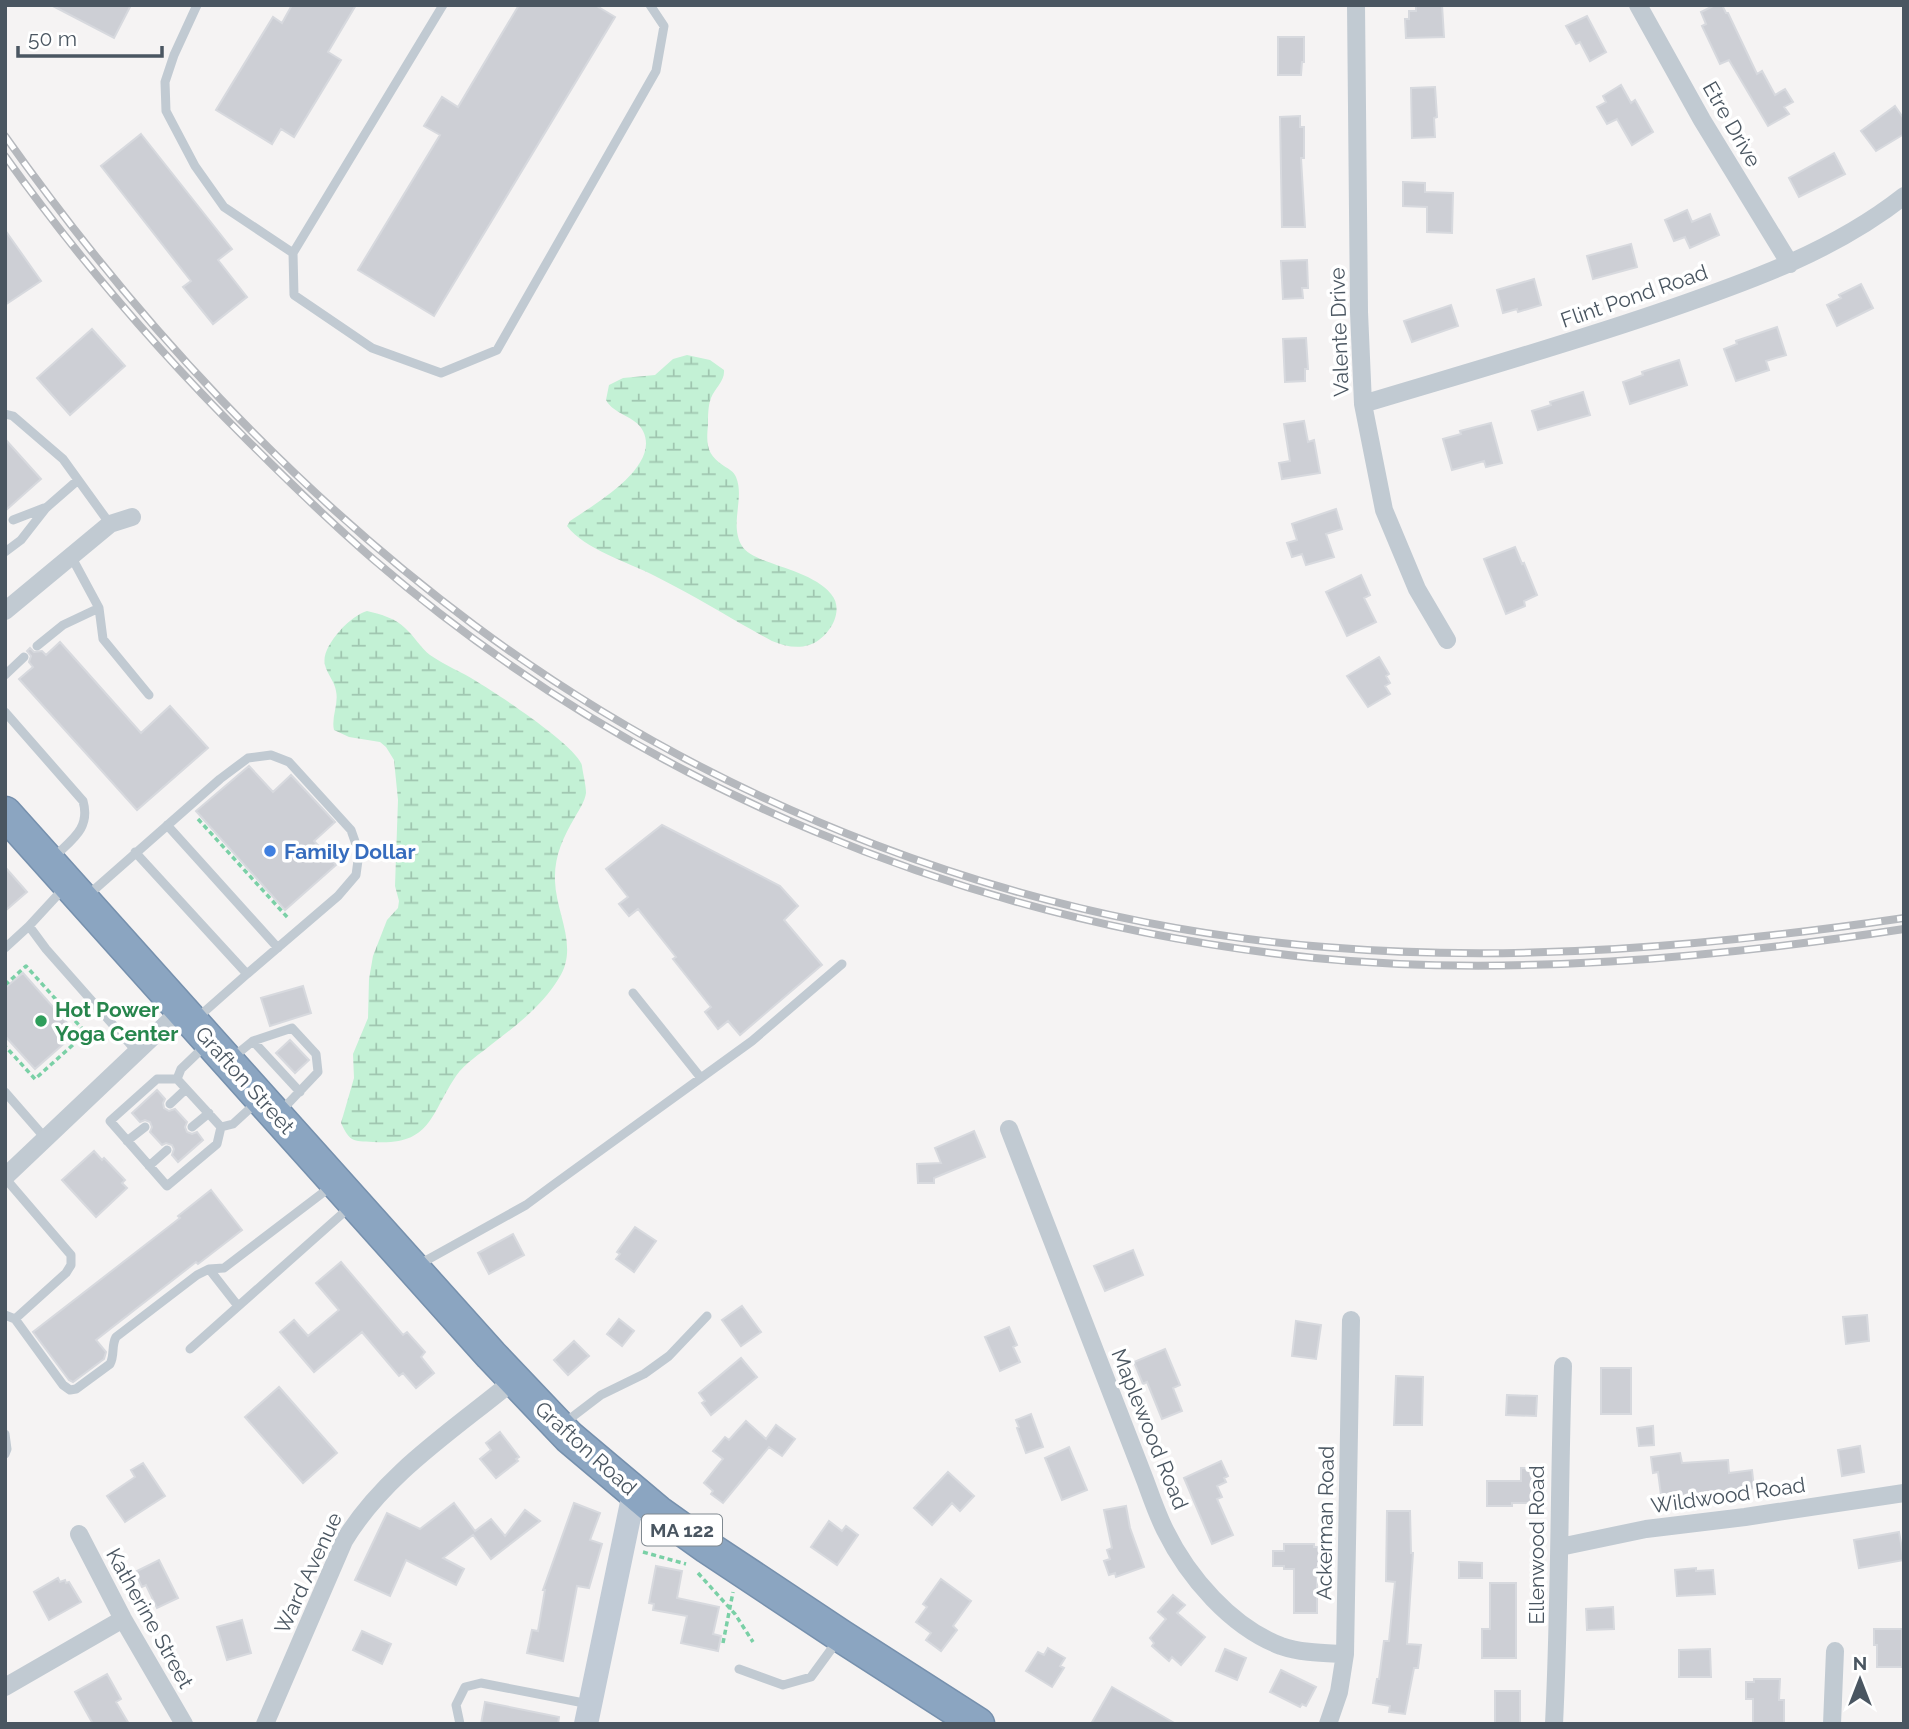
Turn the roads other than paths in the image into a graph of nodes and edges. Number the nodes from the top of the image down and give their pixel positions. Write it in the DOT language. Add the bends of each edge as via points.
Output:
graph roads {
  1 [pos="197,5"];
  2 [pos="443,5"];
  3 [pos="650,5"];
  4 [pos="1356,5"];
  5 [pos="1638,5"];
  6 [pos="1904,196"];
  7 [pos="293,253"];
  8 [pos="1790,264"];
  9 [pos="1363,404"];
  10 [pos="5,414"];
  11 [pos="78,480"];
  12 [pos="46,508"];
  13 [pos="132,517"];
  14 [pos="13,520"];
  15 [pos="110,524"];
  16 [pos="5,552"];
  17 [pos="71,556"];
  18 [pos="99,608"];
  19 [pos="5,611"];
  20 [pos="1447,640"];
  21 [pos="37,646"];
  22 [pos="23,657"];
  23 [pos="5,675"];
  24 [pos="149,695"];
  25 [pos="5,712"];
  26 [pos="5,813"];
  27 [pos="167,825"];
  28 [pos="135,852"];
  29 [pos="67,881"];
  30 [pos="29,926"];
  31 [pos="5,948"];
  32 [pos="278,948"];
  33 [pos="842,964"];
  34 [pos="247,974"];
  35 [pos="633,993"];
  36 [pos="203,1033"];
  37 [pos="253,1041"];
  38 [pos="137,1052"];
  39 [pos="701,1078"];
  40 [pos="177,1079"];
  41 [pos="186,1089"];
  42 [pos="5,1092"];
  43 [pos="300,1092"];
  44 [pos="170,1104"];
  45 [pos="270,1107"];
  46 [pos="208,1113"];
  47 [pos="145,1126"];
  48 [pos="192,1127"];
  49 [pos="222,1127"];
  50 [pos="1009,1129"];
  51 [pos="46,1139"];
  52 [pos="127,1141"];
  53 [pos="167,1150"];
  54 [pos="149,1166"];
  55 [pos="5,1177"];
  56 [pos="347,1192"];
  57 [pos="209,1269"];
  58 [pos="421,1276"];
  59 [pos="238,1306"];
  60 [pos="707,1316"];
  61 [pos="10,1317"];
  62 [pos="1351,1320"];
  63 [pos="190,1349"];
  64 [pos="1563,1366"];
  65 [pos="514,1380"];
  66 [pos="559,1427"];
  67 [pos="5,1434"];
  68 [pos="5,1454"];
  69 [pos="635,1493"];
  70 [pos="1904,1493"];
  71 [pos="79,1534"];
  72 [pos="1560,1547"];
  73 [pos="123,1619"];
  74 [pos="841,1636"];
  75 [pos="1835,1651"];
  76 [pos="1345,1654"];
  77 [pos="739,1669"];
  78 [pos="5,1687"];
  79 [pos="588,1714"];
  80 [pos="961,1719"];
  81 [pos="184,1724"];
  82 [pos="265,1724"];
  83 [pos="460,1724"];
  84 [pos="1328,1724"];
  85 [pos="1555,1724"];
  86 [pos="1832,1724"];
  1 -- 7 [label="lane" via="165,82 166,111 195,166 224,207"];
  2 -- 7 [label="lane"];
  3 -- 7 [label="lane" via="664,26 656,71 498,349 442,373 372,348 294,295"];
  4 -- 9 [label="street, Valente Drive"];
  5 -- 8 [label="street, Etre Drive"];
  6 -- 8 [label="street, Flint Pond Road"];
  8 -- 9 [label="street, Flint Pond Road" via="1598,334"];
  9 -- 20 [label="street, Valente Drive" via="1384,510 1417,589"];
  10 -- 11 [label="lane" via="63,459"];
  11 -- 12 [label="lane"];
  11 -- 15 [label="lane"];
  12 -- 14 [label="lane"];
  12 -- 16 [label="lane" via="21,540"];
  13 -- 15 [label="street"];
  15 -- 17 [label="street"];
  17 -- 18 [label="lane"];
  17 -- 19 [label="street"];
  18 -- 21 [label="lane" via="63,625"];
  18 -- 24 [label="lane" via="103,639"];
  22 -- 23 [label="lane"];
  25 -- 29 [label="lane" via="83,801 87,814"];
  26 -- 29 [label="highway, Grafton Street / MA 122"];
  27 -- 28 [label="lane"];
  27 -- 32 [label="lane"];
  27 -- 32 [label="lane" via="248,758 271,755 289,762 351,830 359,853 356,875"];
  28 -- 29 [label="lane"];
  28 -- 34 [label="lane"];
  29 -- 30 [label="lane"];
  29 -- 36 [label="highway, Grafton Street / MA 122"];
  30 -- 31 [label="lane"];
  30 -- 38 [label="lane"];
  32 -- 34 [label="lane"];
  33 -- 39 [label="lane"];
  34 -- 36 [label="lane"];
  35 -- 39 [label="lane"];
  36 -- 37 [label="lane"];
  36 -- 38 [label="street"];
  36 -- 40 [label="lane"];
  36 -- 45 [label="highway, Grafton Street / MA 122"];
  37 -- 43 [label="lane"];
  37 -- 43 [label="lane" via="292,1028 316,1054 318,1072"];
  38 -- 51 [label="street"];
  39 -- 58 [label="lane"];
  40 -- 41 [label="lane"];
  40 -- 52 [label="lane" via="157,1079 110,1121"];
  41 -- 44 [label="lane"];
  41 -- 46 [label="lane"];
  42 -- 51 [label="lane"];
  43 -- 45 [label="lane"];
  45 -- 49 [label="lane"];
  45 -- 56 [label="highway, Grafton Street / MA 122"];
  46 -- 48 [label="lane"];
  46 -- 49 [label="lane"];
  47 -- 52 [label="lane"];
  49 -- 54 [label="lane" via="217,1144 167,1186"];
  50 -- 76 [label="street, Maplewood Road" via="1144,1480 1182,1558 1219,1603 1254,1632 1282,1646"];
  51 -- 55 [label="street"];
  52 -- 54 [label="lane"];
  53 -- 54 [label="lane"];
  55 -- 61 [label="lane" via="71,1255 66,1273"];
  56 -- 57 [label="lane" via="224,1268"];
  56 -- 58 [label="highway, Grafton Street / MA 122"];
  56 -- 59 [label="lane"];
  57 -- 59 [label="lane"];
  57 -- 61 [label="lane" via="116,1337 110,1364 76,1390 63,1385"];
  58 -- 65 [label="highway, Grafton Road / MA 122"];
  59 -- 63 [label="lane"];
  60 -- 66 [label="lane" via="669,1356 601,1395"];
  62 -- 76 [label="street, Ackerman Road"];
  64 -- 72 [label="street, Ellenwood Road"];
  65 -- 66 [label="highway, Grafton Road / MA 122"];
  65 -- 82 [label="street, Ward Avenue" via="426,1451 359,1516"];
  66 -- 69 [label="highway, Grafton Road / MA 122"];
  67 -- 68 [label="lane"];
  69 -- 74 [label="highway, Grafton Road / MA 122" via="707,1548"];
  69 -- 79 [label="street"];
  70 -- 72 [label="street, Wildwood Road" via="1646,1529"];
  71 -- 73 [label="street, Katherine Street"];
  72 -- 85 [label="street, Ellenwood Road"];
  73 -- 78 [label="street"];
  73 -- 81 [label="street, Katherine Street"];
  74 -- 77 [label="lane" via="811,1677 783,1685"];
  74 -- 80 [label="highway, Grafton Road / MA 122"];
  75 -- 86 [label="street"];
  76 -- 84 [label="street, Ackerman Road"];
  79 -- 83 [label="lane" via="481,1683 465,1687 456,1706"];
}
